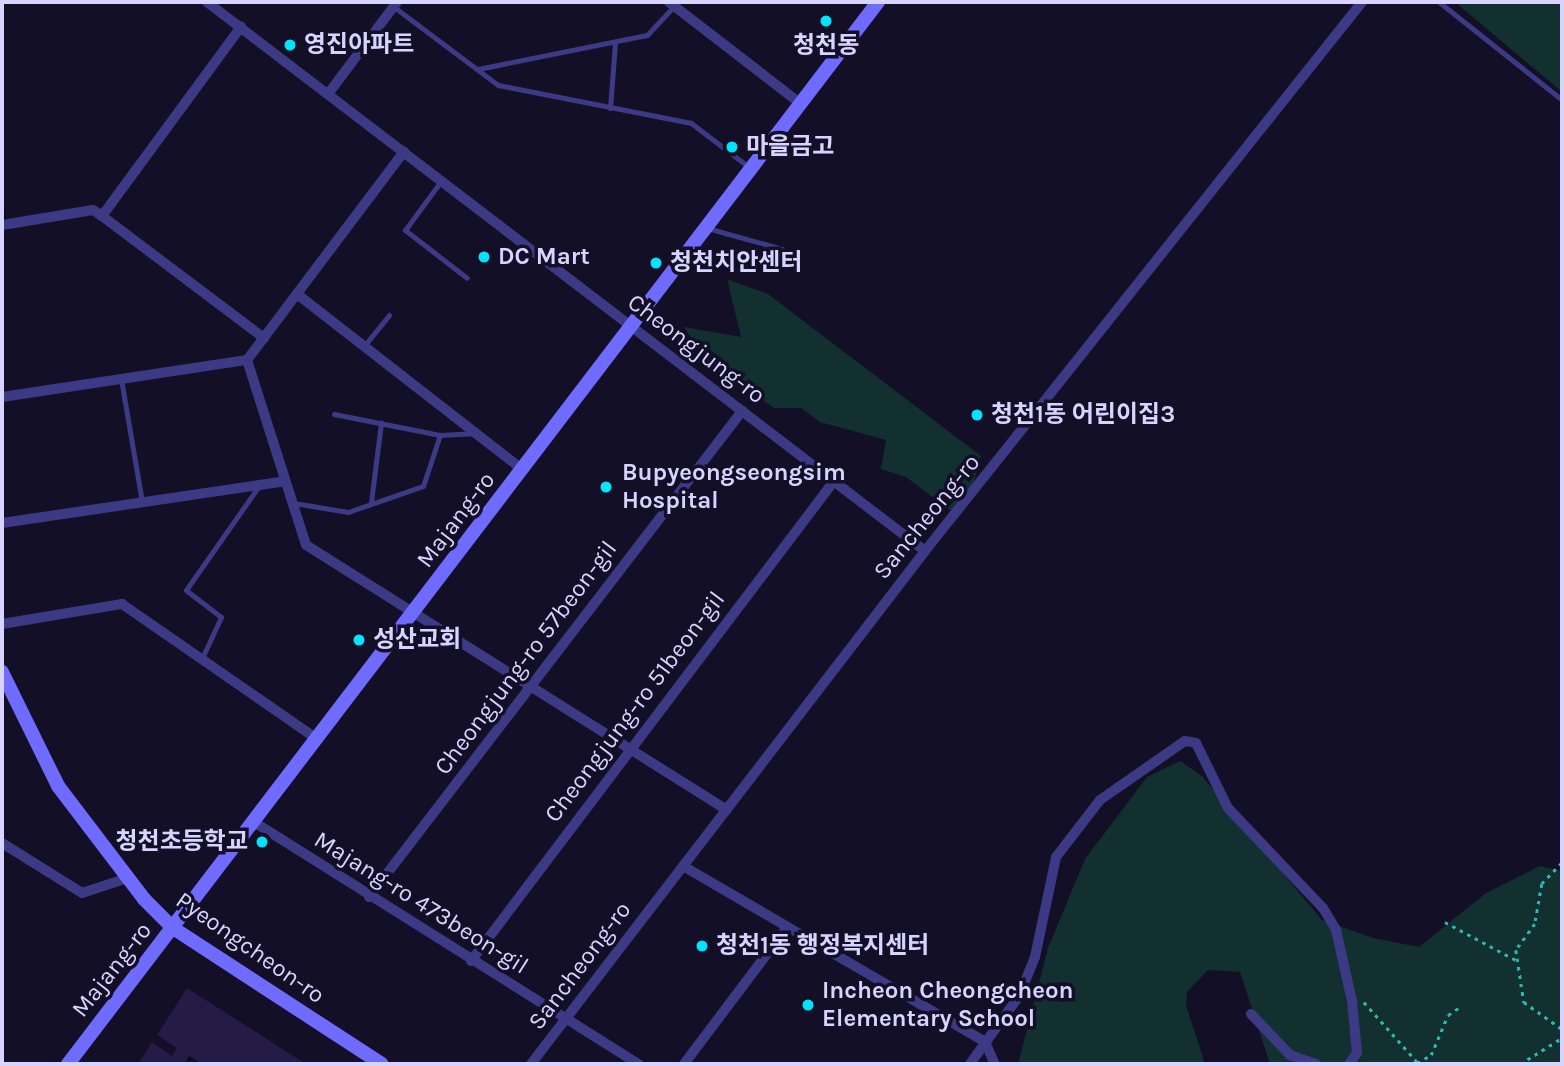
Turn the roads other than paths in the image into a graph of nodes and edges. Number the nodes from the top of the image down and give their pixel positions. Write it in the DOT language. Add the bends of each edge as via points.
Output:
graph roads {
  1 [pos="207,2"];
  2 [pos="878,2"];
  3 [pos="1362,2"];
  4 [pos="1439,2"];
  5 [pos="395,4"];
  6 [pos="671,4"];
  7 [pos="241,27"];
  8 [pos="615,43"];
  9 [pos="478,69"];
  10 [pos="328,94"];
  11 [pos="1559,98"];
  12 [pos="800,104"];
  13 [pos="610,108"];
  14 [pos="404,152"];
  15 [pos="751,169"];
  16 [pos="442,180"];
  17 [pos="102,216"];
  18 [pos="2,225"];
  19 [pos="707,228"];
  20 [pos="782,249"];
  21 [pos="467,278"];
  22 [pos="297,294"];
  23 [pos="389,315"];
  24 [pos="632,326"];
  25 [pos="264,338"];
  26 [pos="365,346"];
  27 [pos="247,360"];
  28 [pos="121,379"];
  29 [pos="2,397"];
  30 [pos="742,411"];
  31 [pos="334,414"];
  32 [pos="381,423"];
  33 [pos="476,433"];
  34 [pos="440,435"];
  35 [pos="523,470"];
  36 [pos="285,481"];
  37 [pos="834,481"];
  38 [pos="259,484"];
  39 [pos="142,502"];
  40 [pos="292,502"];
  41 [pos="371,502"];
  42 [pos="2,523"];
  43 [pos="925,551"];
  44 [pos="414,612"];
  45 [pos="2,624"];
  46 [pos="203,656"];
  47 [pos="2,672"];
  48 [pos="530,686"];
  49 [pos="317,739"];
  50 [pos="629,748"];
  51 [pos="726,810"];
  52 [pos="254,822"];
  53 [pos="2,843"];
  54 [pos="683,866"];
  55 [pos="125,879"];
  56 [pos="369,897"];
  57 [pos="173,928"];
  58 [pos="785,930"];
  59 [pos="471,961"];
  60 [pos="1251,1014"];
  61 [pos="567,1018"];
  62 [pos="985,1042"];
  63 [pos="68,1064"];
  64 [pos="382,1064"];
  65 [pos="531,1064"];
  66 [pos="639,1064"];
  67 [pos="684,1064"];
  68 [pos="970,1064"];
  69 [pos="995,1064"];
  70 [pos="1316,1064"];
  71 [pos="1349,1064"];
  1 -- 7 [label="street, Cheongjung-ro"];
  2 -- 12 [label="main road, Majang-ro"];
  3 -- 43 [label="street, Sancheong-ro"];
  4 -- 11 [label="lane"];
  5 -- 9 [label="lane"];
  5 -- 10 [label="street"];
  6 -- 8 [label="lane" via="647,35"];
  6 -- 12 [label="street"];
  7 -- 10 [label="street, Cheongjung-ro"];
  7 -- 17 [label="street"];
  8 -- 9 [label="lane"];
  8 -- 13 [label="lane"];
  9 -- 13 [label="lane" via="498,85"];
  10 -- 14 [label="street, Cheongjung-ro"];
  12 -- 15 [label="main road, Majang-ro"];
  13 -- 15 [label="lane" via="691,123"];
  14 -- 16 [label="street, Cheongjung-ro"];
  14 -- 22 [label="street"];
  15 -- 19 [label="main road, Majang-ro"];
  16 -- 21 [label="lane" via="405,230"];
  16 -- 24 [label="street, Cheongjung-ro"];
  17 -- 18 [label="street" via="93,210"];
  17 -- 25 [label="street"];
  19 -- 20 [label="lane"];
  19 -- 24 [label="main road, Majang-ro"];
  22 -- 25 [label="street"];
  22 -- 26 [label="street"];
  23 -- 26 [label="lane"];
  24 -- 30 [label="street, Cheongjung-ro"];
  24 -- 35 [label="main road, Majang-ro"];
  25 -- 27 [label="street"];
  26 -- 33 [label="street"];
  27 -- 28 [label="street"];
  27 -- 36 [label="street"];
  28 -- 29 [label="street"];
  28 -- 39 [label="lane"];
  30 -- 37 [label="street, Cheongjung-ro"];
  30 -- 48 [label="street, Cheongjung-ro 57beon-gil"];
  31 -- 32 [label="lane"];
  32 -- 34 [label="lane"];
  32 -- 41 [label="lane"];
  33 -- 34 [label="lane"];
  33 -- 35 [label="street"];
  34 -- 41 [label="lane" via="429,481"];
  35 -- 44 [label="main road, Majang-ro"];
  36 -- 38 [label="street"];
  36 -- 40 [label="street"];
  37 -- 43 [label="street, Cheongjung-ro"];
  37 -- 50 [label="street, Cheongjung-ro 51beon-gil"];
  38 -- 39 [label="street"];
  38 -- 46 [label="lane" via="186,590 221,617"];
  39 -- 42 [label="street"];
  40 -- 41 [label="lane" via="348,512"];
  40 -- 44 [label="street" via="306,545"];
  43 -- 51 [label="street, Sancheong-ro"];
  44 -- 48 [label="street"];
  44 -- 49 [label="main road, Majang-ro"];
  45 -- 46 [label="street" via="122,604 199,660"];
  46 -- 49 [label="street"];
  47 -- 55 [label="main road, Pyeongcheon-ro" via="58,786"];
  48 -- 50 [label="street"];
  48 -- 56 [label="street, Cheongjung-ro 57beon-gil"];
  49 -- 52 [label="main road, Majang-ro"];
  50 -- 51 [label="street"];
  50 -- 59 [label="street, Cheongjung-ro 51beon-gil"];
  51 -- 54 [label="street, Sancheong-ro"];
  52 -- 56 [label="street, Majang-ro 473beon-gil"];
  52 -- 57 [label="main road, Majang-ro"];
  53 -- 55 [label="street" via="82,893"];
  54 -- 58 [label="street"];
  54 -- 61 [label="street, Sancheong-ro"];
  55 -- 57 [label="main road, Pyeongcheon-ro"];
  56 -- 59 [label="street, Majang-ro 473beon-gil"];
  57 -- 63 [label="main road, Majang-ro"];
  57 -- 64 [label="main road, Pyeongcheon-ro"];
  58 -- 62 [label="street"];
  58 -- 67 [label="street"];
  59 -- 61 [label="street, Majang-ro 473beon-gil"];
  60 -- 70 [label="street" via="1290,1055"];
  61 -- 65 [label="street, Sancheong-ro"];
  61 -- 66 [label="street, Majang-ro 473beon-gil"];
  62 -- 68 [label="street"];
  62 -- 69 [label="street"];
  62 -- 71 [label="street" via="1019,996 1035,957 1056,857 1100,800 1171,746 1196,743 1228,808 1323,908 1335,930 1352,1002 1357,1053"];
}
